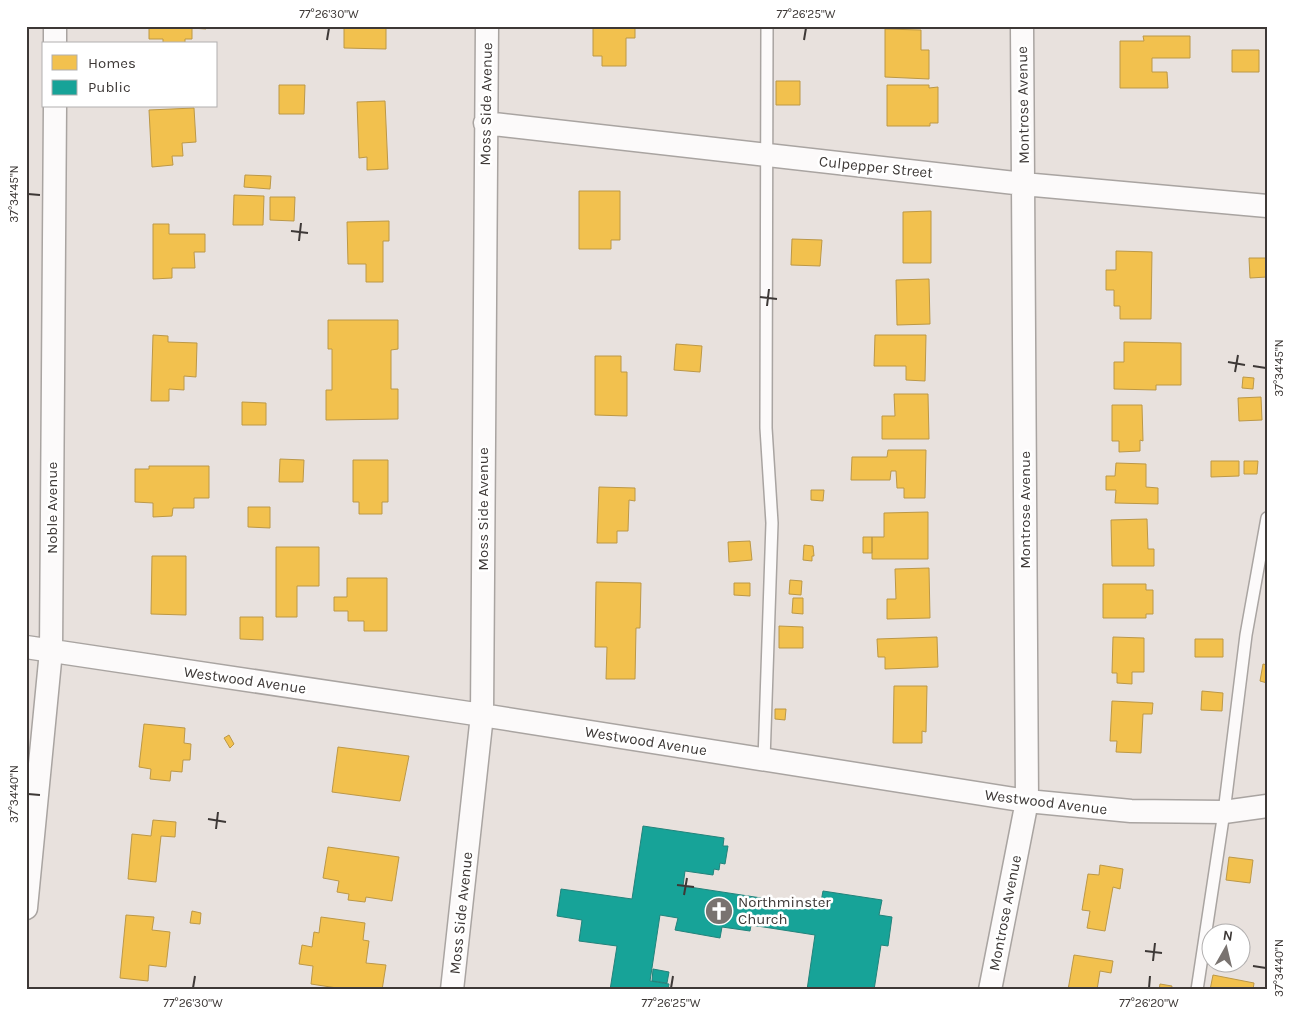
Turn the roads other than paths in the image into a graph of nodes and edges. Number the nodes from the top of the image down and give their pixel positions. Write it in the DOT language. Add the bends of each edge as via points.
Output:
graph roads {
  1 [pos="56,26"];
  2 [pos="486,26"];
  3 [pos="767,26"];
  4 [pos="1022,26"];
  5 [pos="55,42"];
  6 [pos="55,108"];
  7 [pos="485,123"];
  8 [pos="767,155"];
  9 [pos="1024,184"];
  10 [pos="1267,206"];
  11 [pos="1267,518"];
  12 [pos="26,648"];
  13 [pos="51,651"];
  14 [pos="482,716"];
  15 [pos="764,760"];
  16 [pos="1027,801"];
  17 [pos="1267,806"];
  18 [pos="1224,812"];
  19 [pos="26,908"];
  20 [pos="452,990"];
  21 [pos="990,990"];
  22 [pos="1197,990"];
  1 -- 5 [label="street"];
  2 -- 7 [label="street, Moss Side Avenue"];
  3 -- 8 [label="lane"];
  4 -- 9 [label="street, Montrose Avenue"];
  6 -- 13 [label="street, Noble Avenue"];
  7 -- 8 [label="street, Culpepper Street"];
  7 -- 14 [label="street, Moss Side Avenue"];
  8 -- 9 [label="street, Culpepper Street"];
  8 -- 15 [label="lane" via="766,428 772,523"];
  9 -- 10 [label="street, Culpepper Street"];
  9 -- 16 [label="street, Montrose Avenue"];
  11 -- 18 [label="lane" via="1246,635"];
  12 -- 13 [label="street, Westwood Avenue"];
  13 -- 14 [label="street, Westwood Avenue"];
  13 -- 19 [label="street, Noble Avenue"];
  14 -- 15 [label="street, Westwood Avenue"];
  14 -- 20 [label="street, Moss Side Avenue"];
  15 -- 16 [label="street, Westwood Avenue"];
  16 -- 18 [label="street, Westwood Avenue" via="1131,811"];
  16 -- 21 [label="street, Montrose Avenue"];
  17 -- 18 [label="street, Westwood Avenue"];
  18 -- 22 [label="lane"];
}
